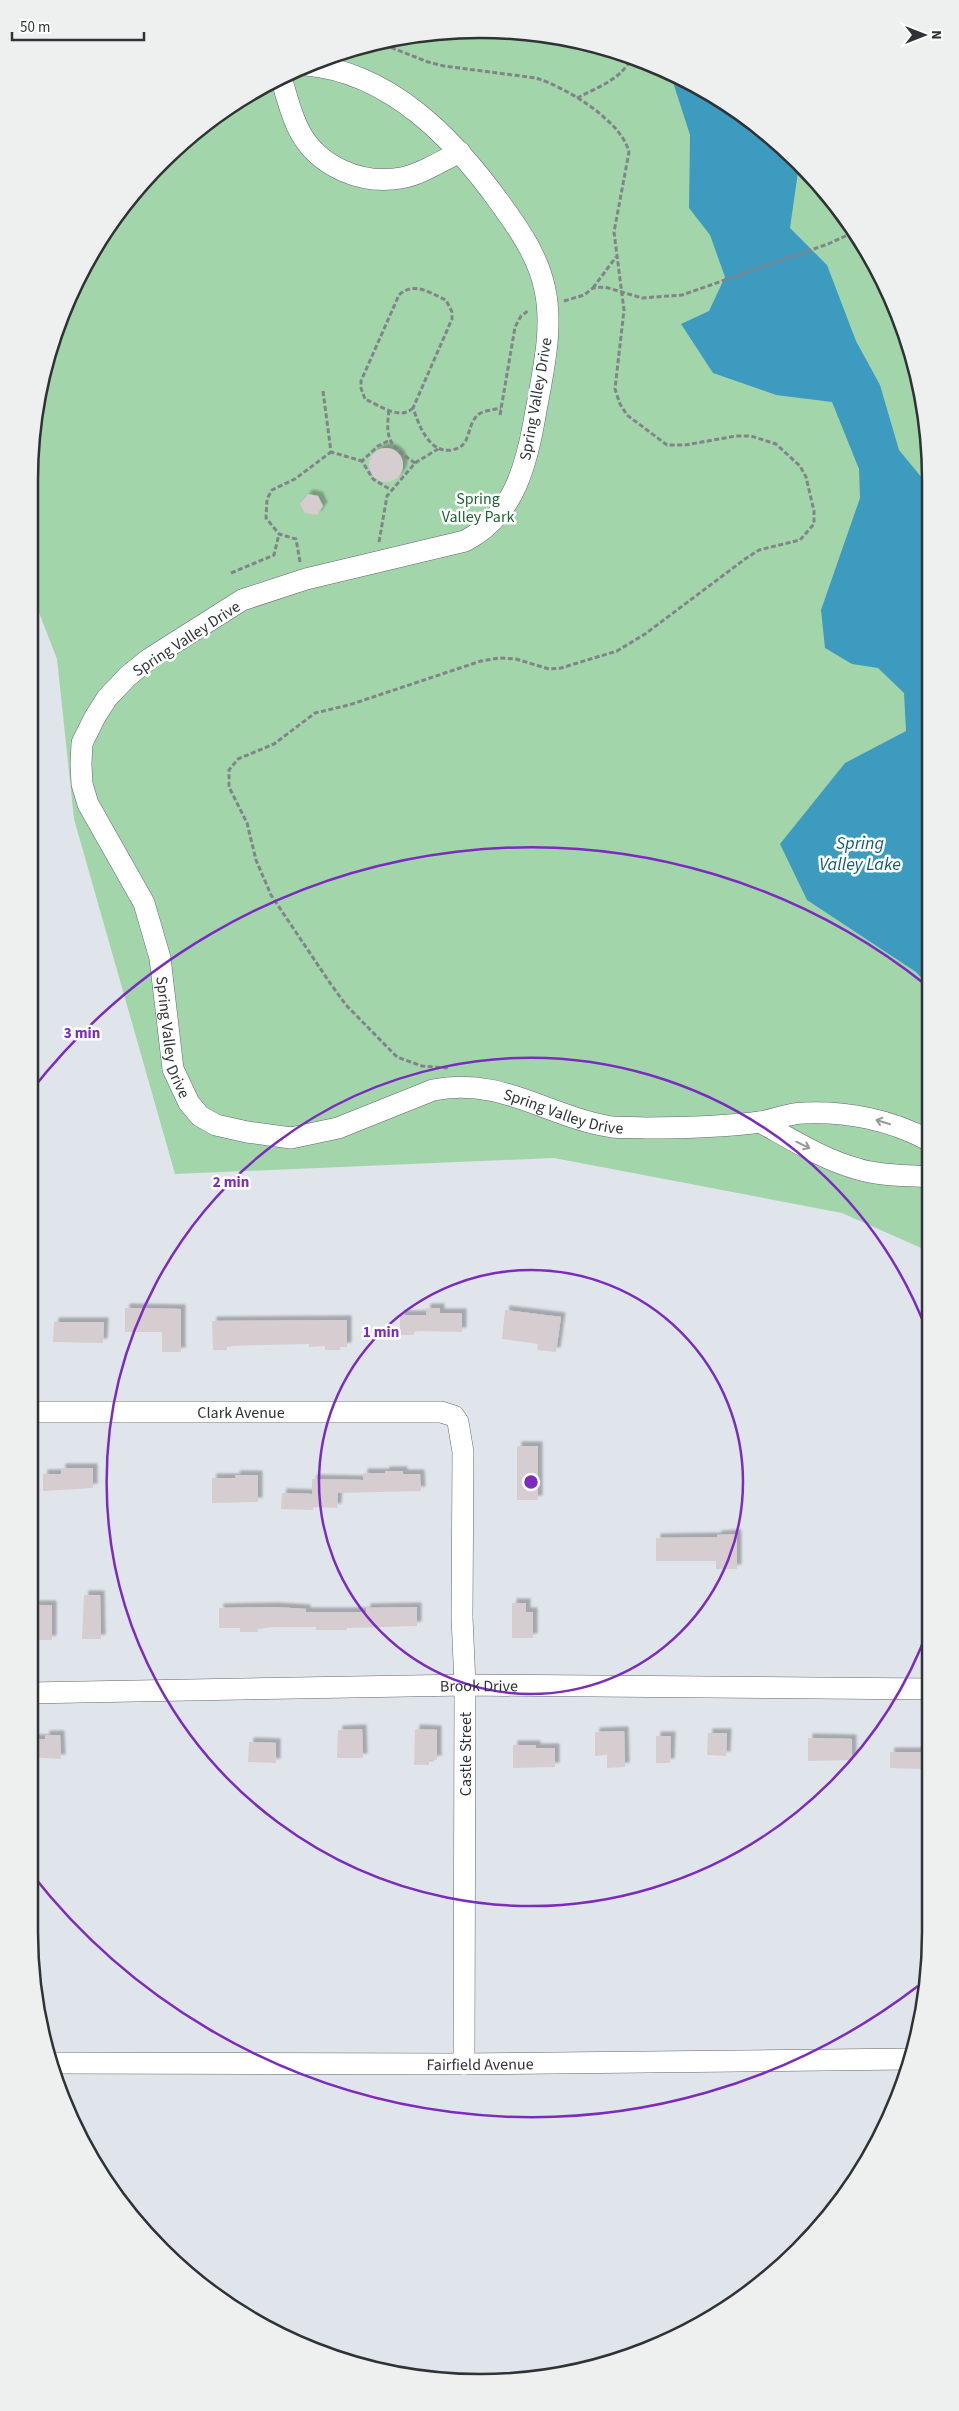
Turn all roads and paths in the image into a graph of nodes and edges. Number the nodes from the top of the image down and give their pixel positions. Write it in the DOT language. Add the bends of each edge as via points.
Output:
graph roads {
  1 [pos="389,47"];
  2 [pos="629,64"];
  3 [pos="320,67"];
  4 [pos="283,84"];
  5 [pos="577,98"];
  6 [pos="460,152"];
  7 [pos="848,235"];
  8 [pos="617,257"];
  9 [pos="593,288"];
  10 [pos="690,293"];
  11 [pos="323,391"];
  12 [pos="413,408"];
  13 [pos="501,408"];
  14 [pos="389,410"];
  15 [pos="388,441"];
  16 [pos="438,449"];
  17 [pos="331,452"];
  18 [pos="362,461"];
  19 [pos="415,463"];
  20 [pos="391,490"];
  21 [pos="279,534"];
  22 [pos="377,562"];
  23 [pos="231,573"];
  24 [pos="306,579"];
  25 [pos="456,1068"];
  26 [pos="760,1122"];
  27 [pos="922,1138"];
  28 [pos="922,1176"];
  29 [pos="38,1412"];
  30 [pos="454,1416"];
  31 [pos="465,1685"];
  32 [pos="922,1689"];
  33 [pos="38,1693"];
  34 [pos="902,2059"];
  35 [pos="58,2063"];
  36 [pos="464,2064"];
  1 -- 5 [label="path" via="444,66 536,78 550,82"];
  2 -- 5 [label="path" via="618,76"];
  3 -- 6 [label="street, Spring Valley Drive" via="355,76 399,99"];
  4 -- 6 [label="street" via="301,134 318,157 344,172 378,179 400,178 421,172"];
  5 -- 8 [label="path" via="627,143 629,152 614,232"];
  6 -- 22 [label="street, Spring Valley Drive" via="527,243 545,289 547,333 531,438 511,498 483,531 465,541"];
  7 -- 10 [label="path"];
  8 -- 9 [label="path"];
  8 -- 25 [label="path" via="624,324 615,389 627,415 667,445 736,436 751,436 776,444 800,466 806,477 814,511 814,524 808,533 800,540 759,550 617,651 549,669 516,659 481,661 349,705 315,713 274,744 238,759 229,770 229,787 247,823 256,860 271,895 346,1005 408,1063"];
  11 -- 17 [label="path"];
  12 -- 14 [label="path" via="402,414"];
  12 -- 14 [label="path" via="452,319 446,300 417,287 405,289 399,295 361,381 365,399"];
  12 -- 16 [label="path" via="424,432"];
  13 -- 16 [label="path" via="477,415 460,447 446,451"];
  14 -- 15 [label="path"];
  15 -- 18 [label="path"];
  15 -- 19 [label="path"];
  16 -- 19 [label="path"];
  17 -- 18 [label="path"];
  17 -- 21 [label="path" via="295,479 272,490 267,499 266,518"];
  18 -- 20 [label="path" via="373,479"];
  19 -- 20 [label="path"];
  20 -- 22 [label="path" via="383,513"];
  21 -- 23 [label="path" via="274,555"];
  21 -- 24 [label="path" via="296,539"];
  22 -- 24 [label="street, Spring Valley Drive"];
  24 -- 26 [label="street, Spring Valley Drive" via="242,600 149,659 107,698 82,744 82,784 88,804 135,883 152,928 160,958 173,1069 189,1103 200,1116 216,1125 291,1138 321,1133 433,1090 457,1087 494,1089 613,1127 692,1127"];
  27 -- 26 [label="street, Spring Valley Drive, one-way" via="881,1121 842,1114 802,1113"];
  26 -- 28 [label="street, one-way" via="858,1169 880,1174"];
  29 -- 30 [label="street, Clark Avenue" via="441,1412"];
  30 -- 31 [label="street, Castle Street" via="463,1452"];
  31 -- 32 [label="street, Brook Drive"];
  31 -- 33 [label="street, Brook Drive"];
  31 -- 36 [label="street, Castle Street"];
  34 -- 36 [label="street, Fairfield Avenue"];
  35 -- 36 [label="street, Fairfield Avenue"];
}
